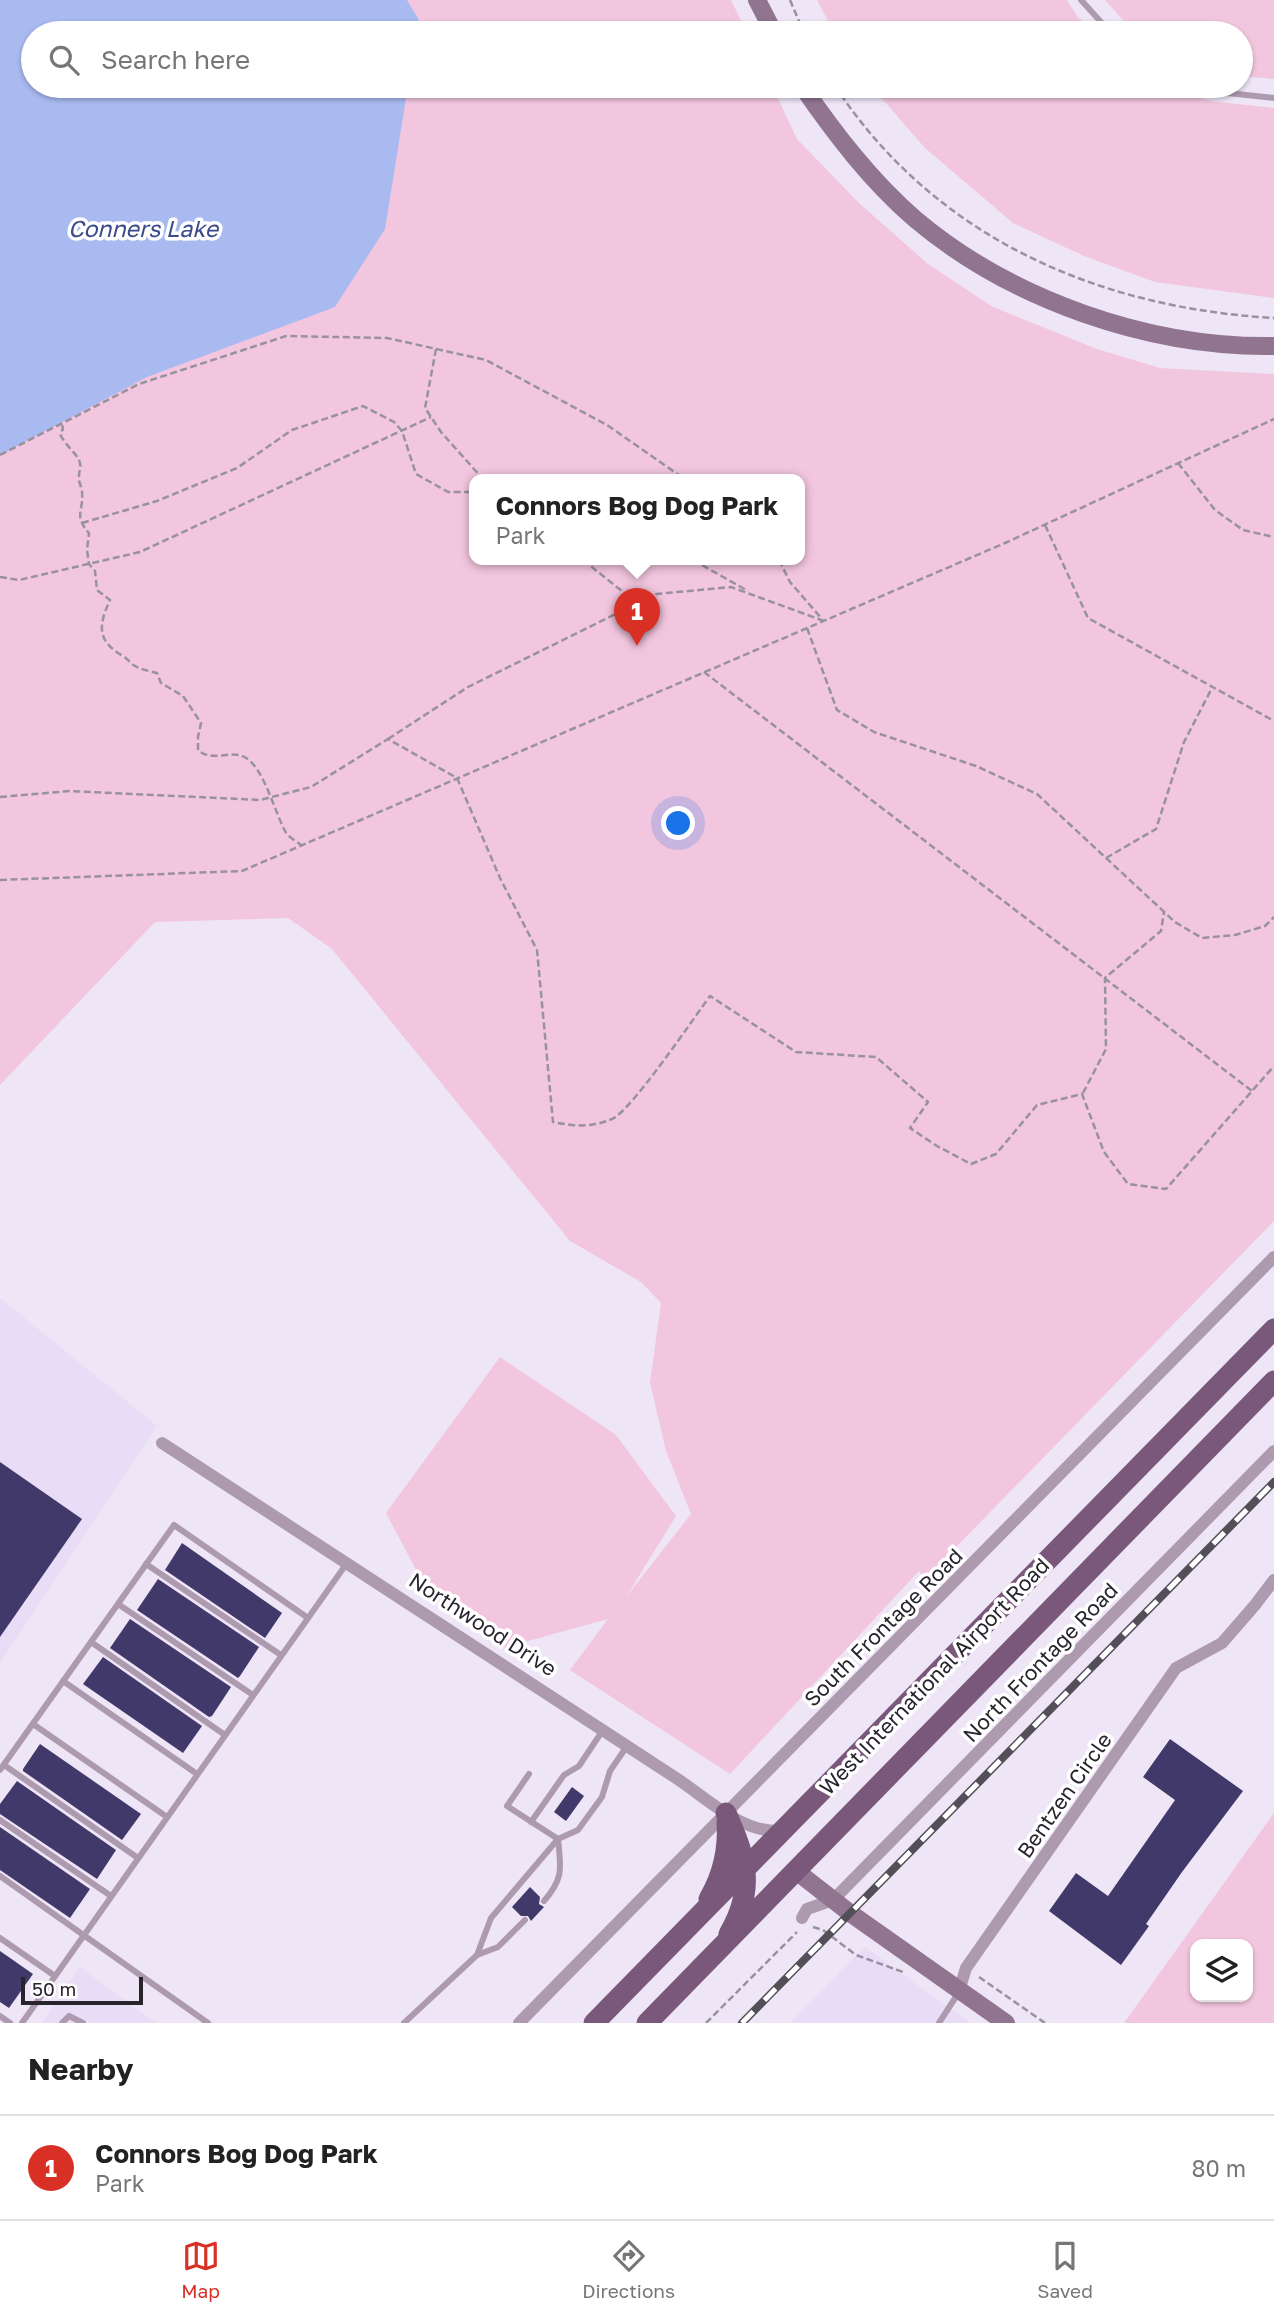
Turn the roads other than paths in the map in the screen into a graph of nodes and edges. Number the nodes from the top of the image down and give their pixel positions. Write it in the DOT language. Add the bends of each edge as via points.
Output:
graph roads {
  1 [pos="757,0"];
  2 [pos="1081,0"];
  3 [pos="768,21"];
  4 [pos="1100,21"];
  5 [pos="1253,96"];
  6 [pos="810,98"];
  7 [pos="1274,98"];
  8 [pos="1274,346"];
  9 [pos="1274,1257"];
  10 [pos="1274,1329"];
  11 [pos="1274,1381"];
  12 [pos="162,1443"];
  13 [pos="1274,1451"];
  14 [pos="346,1563"];
  15 [pos="146,1564"];
  16 [pos="1274,1580"];
  17 [pos="118,1604"];
  18 [pos="308,1618"];
  19 [pos="91,1642"];
  20 [pos="281,1655"];
  21 [pos="63,1681"];
  22 [pos="253,1695"];
  23 [pos="33,1724"];
  24 [pos="603,1730"];
  25 [pos="225,1735"];
  26 [pos="627,1746"];
  27 [pos="2,1767"];
  28 [pos="197,1774"];
  29 [pos="529,1774"];
  30 [pos="726,1813"];
  31 [pos="167,1816"];
  32 [pos="0,1820"];
  33 [pos="531,1822"];
  34 [pos="783,1831"];
  35 [pos="558,1839"];
  36 [pos="138,1858"];
  37 [pos="746,1868"];
  38 [pos="796,1871"];
  39 [pos="0,1876"];
  40 [pos="111,1896"];
  41 [pos="833,1900"];
  42 [pos="544,1901"];
  43 [pos="525,1920"];
  44 [pos="806,1924"];
  45 [pos="684,1931"];
  46 [pos="83,1936"];
  47 [pos="0,1938"];
  48 [pos="719,1950"];
  49 [pos="477,1955"];
  50 [pos="55,1976"];
  51 [pos="960,1991"];
  52 [pos="0,2016"];
  53 [pos="10,2023"];
  54 [pos="22,2023"];
  55 [pos="62,2023"];
  56 [pos="83,2023"];
  57 [pos="208,2023"];
  58 [pos="404,2023"];
  59 [pos="519,2023"];
  60 [pos="594,2023"];
  61 [pos="647,2023"];
  62 [pos="939,2023"];
  63 [pos="1006,2023"];
  1 -- 3 [label="main road"];
  2 -- 4 [label="lane"];
  5 -- 7 [label="lane"];
  6 -- 8 [label="main road" via="837,136 915,218 994,273 1044,297 1162,336"];
  9 -- 30 [label="street, South Frontage Road"];
  10 -- 34 [label="main road, West International Airport Road"];
  11 -- 38 [label="main road, West International Airport Road"];
  12 -- 14 [label="street, Northwood Drive"];
  13 -- 41 [label="street, North Frontage Road"];
  14 -- 18 [label="lane"];
  14 -- 24 [label="street, Northwood Drive"];
  15 -- 17 [label="lane"];
  15 -- 18 [label="lane" via="174,1524"];
  15 -- 20 [label="lane"];
  16 -- 51 [label="street, Bentzen Circle" via="1222,1643 1176,1668 966,1968"];
  17 -- 19 [label="lane"];
  17 -- 22 [label="lane"];
  18 -- 20 [label="lane"];
  19 -- 21 [label="lane"];
  19 -- 25 [label="lane"];
  20 -- 22 [label="lane"];
  21 -- 23 [label="lane"];
  21 -- 28 [label="lane"];
  22 -- 25 [label="lane"];
  23 -- 27 [label="lane"];
  23 -- 31 [label="lane"];
  24 -- 26 [label="street, Northwood Drive"];
  24 -- 33 [label="lane"];
  25 -- 28 [label="lane"];
  26 -- 30 [label="street, Northwood Drive"];
  26 -- 35 [label="lane" via="610,1771 601,1797 578,1829"];
  27 -- 36 [label="lane"];
  28 -- 31 [label="lane"];
  29 -- 33 [label="lane" via="507,1806"];
  30 -- 34 [label="street, Northwood Drive" via="755,1828"];
  30 -- 37 [label="main road"];
  30 -- 45 [label="main road" via="727,1846 720,1875"];
  30 -- 59 [label="street, South Frontage Road"];
  31 -- 36 [label="lane"];
  32 -- 40 [label="lane"];
  33 -- 35 [label="lane"];
  34 -- 37 [label="main road, West International Airport Road"];
  35 -- 42 [label="lane" via="561,1874"];
  35 -- 49 [label="lane" via="491,1918"];
  36 -- 40 [label="lane"];
  37 -- 45 [label="main road, West International Airport Road"];
  37 -- 48 [label="main road" via="740,1908"];
  38 -- 41 [label="main road"];
  38 -- 48 [label="main road, West International Airport Road"];
  39 -- 46 [label="lane"];
  40 -- 46 [label="lane"];
  41 -- 44 [label="street, North Frontage Road" via="807,1909"];
  41 -- 51 [label="main road"];
  43 -- 49 [label="lane" via="498,1947"];
  45 -- 60 [label="main road, West International Airport Road"];
  46 -- 50 [label="lane"];
  46 -- 57 [label="lane"];
  47 -- 50 [label="lane"];
  48 -- 61 [label="main road, West International Airport Road"];
  49 -- 58 [label="lane"];
  50 -- 54 [label="lane"];
  51 -- 62 [label="lane"];
  51 -- 63 [label="main road"];
  52 -- 53 [label="lane"];
  55 -- 56 [label="lane" via="69,2016"];
}
